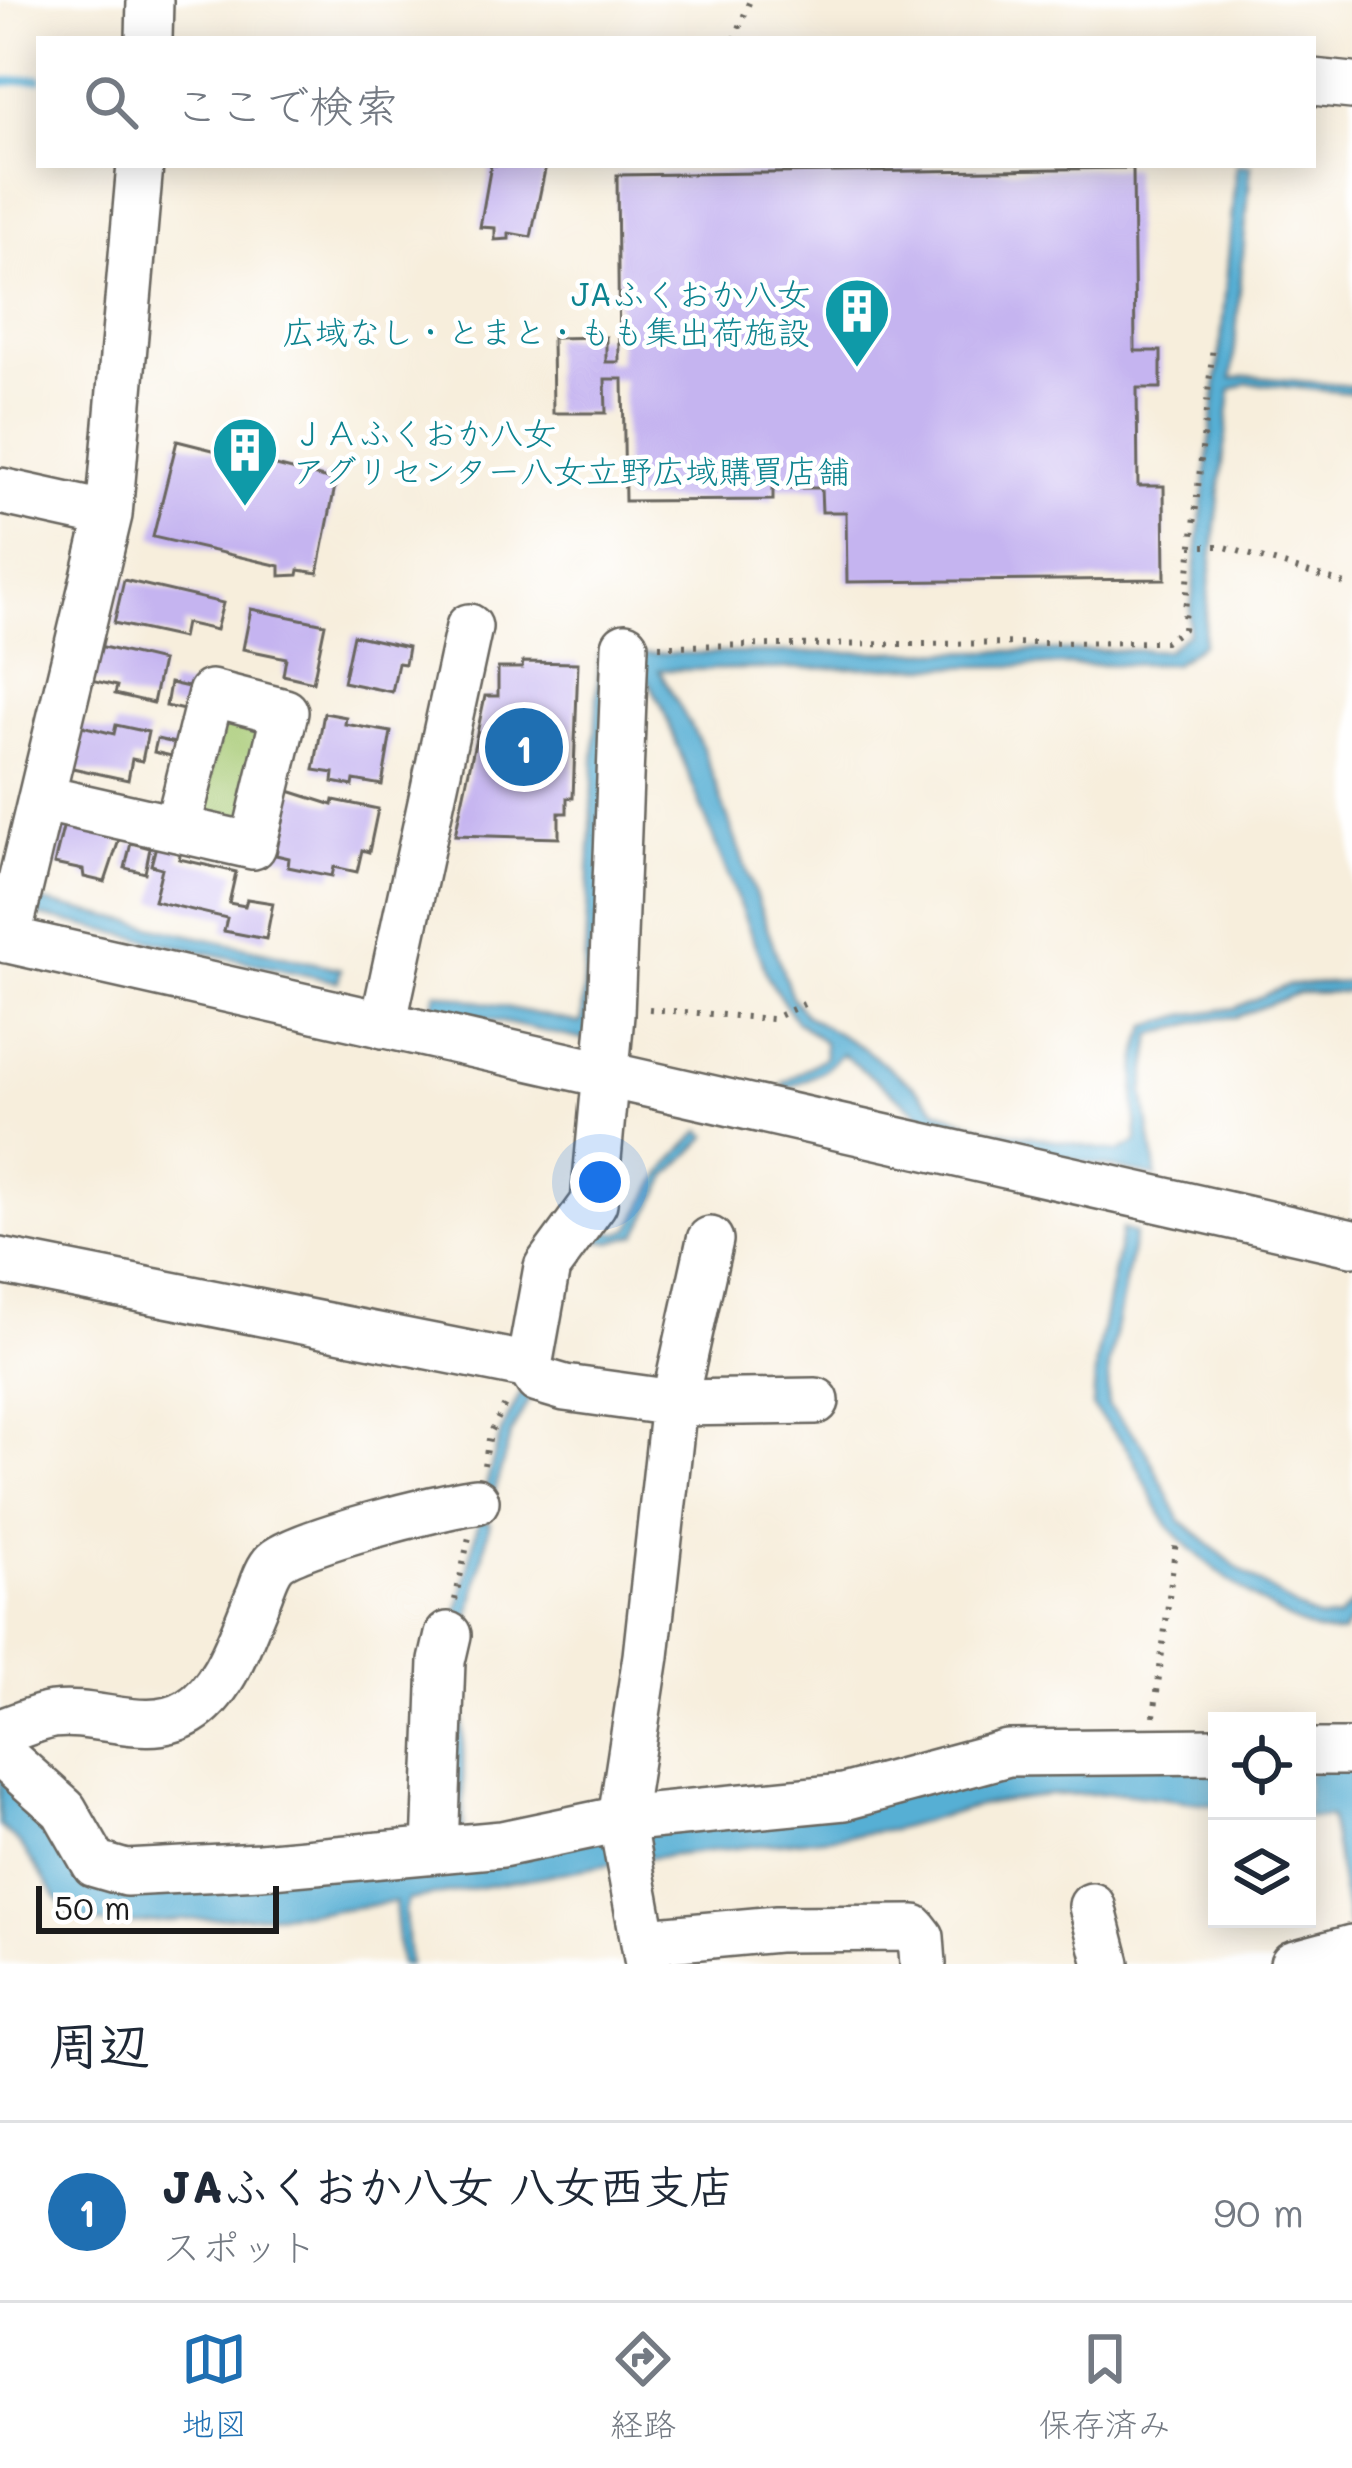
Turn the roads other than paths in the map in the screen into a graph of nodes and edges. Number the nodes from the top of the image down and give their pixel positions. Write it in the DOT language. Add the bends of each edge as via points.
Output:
graph roads {
  1 [pos="150,0"];
  2 [pos="149,36"];
  3 [pos="1316,82"];
  4 [pos="1352,86"];
  5 [pos="140,168"];
  6 [pos="0,490"];
  7 [pos="109,515"];
  8 [pos="469,627"];
  9 [pos="624,659"];
  10 [pos="41,798"];
  11 [pos="177,829"];
  12 [pos="3,939"];
  13 [pos="383,1025"];
  14 [pos="604,1075"];
  15 [pos="710,1240"];
  16 [pos="1352,1243"];
  17 [pos="0,1261"];
  18 [pos="529,1366"];
  19 [pos="816,1401"];
  20 [pos="674,1402"];
  21 [pos="476,1501"];
  22 [pos="448,1635"];
  23 [pos="0,1732"];
  24 [pos="1208,1751"];
  25 [pos="1316,1752"];
  26 [pos="1352,1752"];
  27 [pos="0,1753"];
  28 [pos="621,1819"];
  29 [pos="435,1849"];
  30 [pos="1092,1906"];
  31 [pos="1352,1948"];
  32 [pos="647,1952"];
  33 [pos="923,1964"];
  34 [pos="1107,1964"];
  35 [pos="1293,1964"];
  1 -- 2 [label="street"];
  3 -- 4 [label="street"];
  5 -- 7 [label="street"];
  6 -- 7 [label="street"];
  7 -- 10 [label="street"];
  8 -- 13 [label="street"];
  9 -- 14 [label="street"];
  10 -- 11 [label="street"];
  10 -- 12 [label="street"];
  12 -- 13 [label="street"];
  13 -- 14 [label="street"];
  14 -- 16 [label="street"];
  14 -- 18 [label="street" via="594,1204 547,1267"];
  15 -- 20 [label="street"];
  17 -- 18 [label="street"];
  18 -- 20 [label="street" via="538,1380 565,1388"];
  19 -- 20 [label="street"];
  20 -- 28 [label="street"];
  21 -- 23 [label="street" via="308,1544 276,1561 217,1682 184,1715 164,1722 54,1715"];
  22 -- 29 [label="street"];
  24 -- 28 [label="street" via="1008,1753 844,1797"];
  25 -- 26 [label="street"];
  27 -- 29 [label="street" via="64,1810 95,1864 126,1873"];
  28 -- 29 [label="street"];
  28 -- 32 [label="street"];
  30 -- 34 [label="street"];
  31 -- 35 [label="street"];
  32 -- 33 [label="street" via="777,1929 914,1928"];
}
